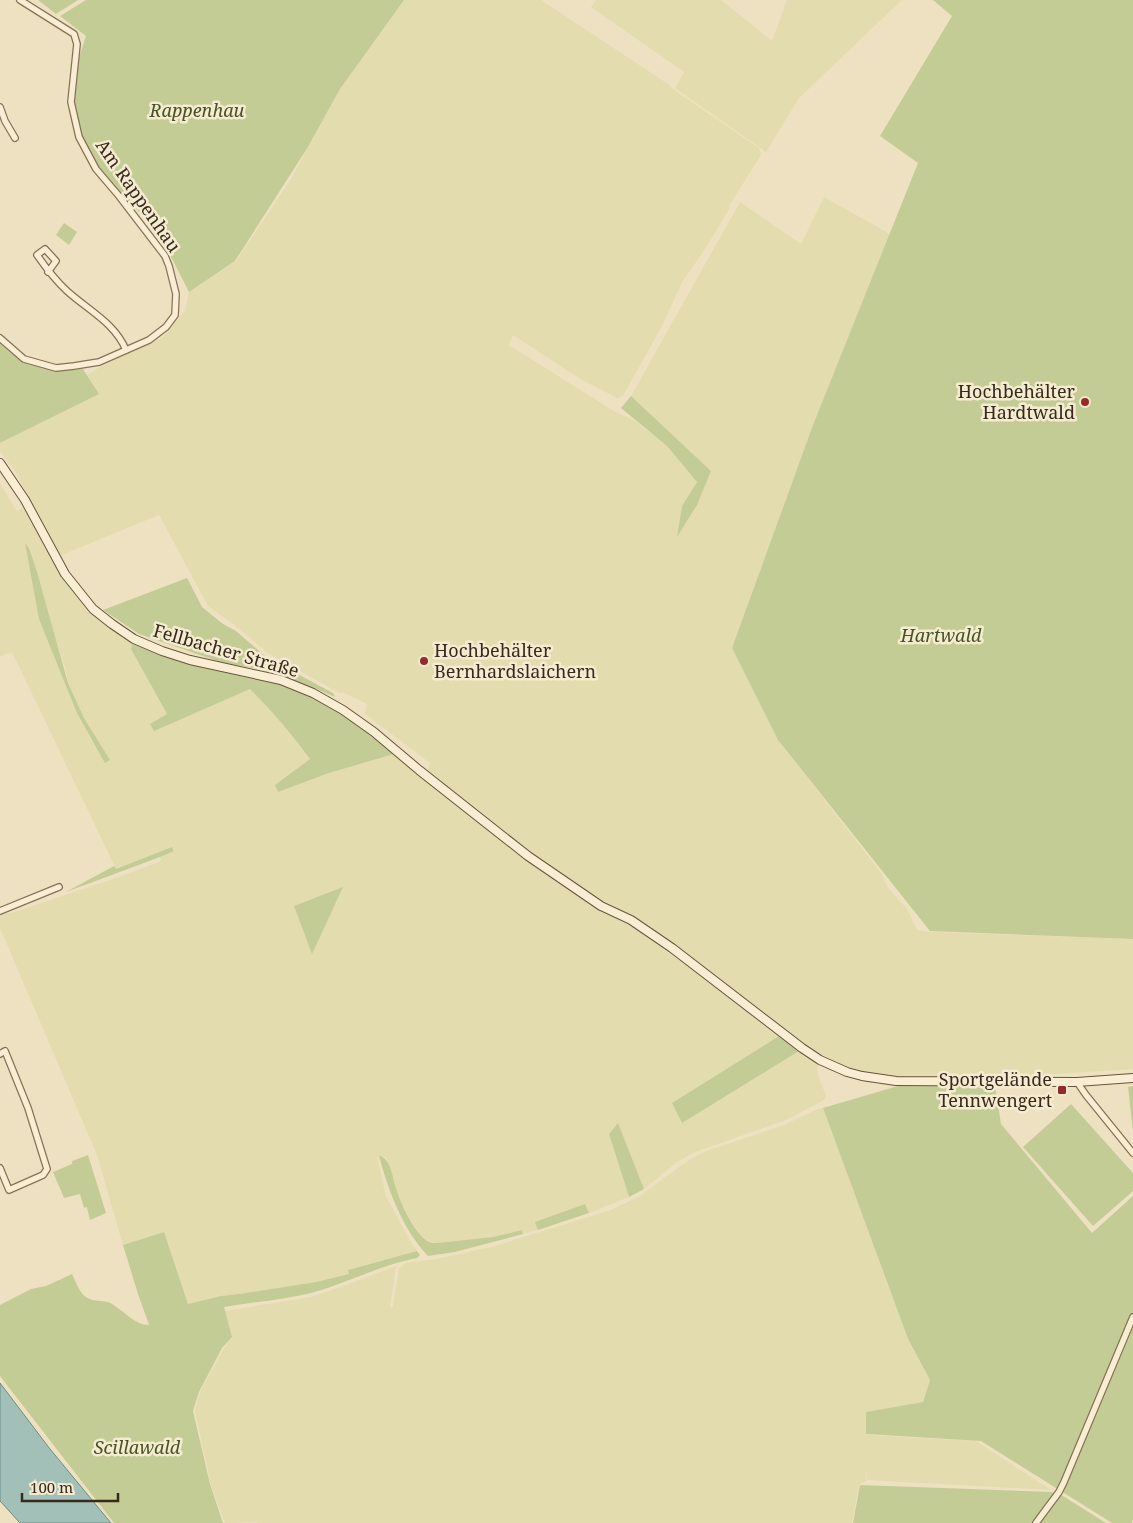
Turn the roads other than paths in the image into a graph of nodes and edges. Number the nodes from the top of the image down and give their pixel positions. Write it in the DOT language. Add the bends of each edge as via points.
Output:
graph roads {
  1 [pos="20,0"];
  2 [pos="0,107"];
  3 [pos="15,138"];
  4 [pos="48,272"];
  5 [pos="0,338"];
  6 [pos="126,350"];
  7 [pos="0,463"];
  8 [pos="59,887"];
  9 [pos="0,911"];
  10 [pos="2,1052"];
  11 [pos="1133,1078"];
  12 [pos="1077,1082"];
  13 [pos="1133,1154"];
  14 [pos="0,1168"];
  15 [pos="1133,1318"];
  16 [pos="1036,1523"];
  1 -- 6 [label="street, Am Rappenhau" via="74,34 77,44 70,102 79,136 96,169 158,246 169,266 176,294 174,316 166,327 148,340"];
  2 -- 3 [label="street"];
  4 -- 6 [label="street" via="113,328"];
  5 -- 6 [label="street" via="24,359 56,368 99,362"];
  7 -- 12 [label="main road, Fellbacher Straße" via="25,500 65,574 93,609 112,624 173,656 269,677 313,693 356,719 528,856 601,906 631,920 656,937 820,1060 855,1074 896,1081"];
  8 -- 9 [label="street"];
  10 -- 14 [label="street" via="28,1108 47,1169 43,1175 9,1190"];
  11 -- 12 [label="main road, Fellbacher Straße"];
  12 -- 13 [label="street"];
  15 -- 16 [label="street" via="1064,1482"];
}
